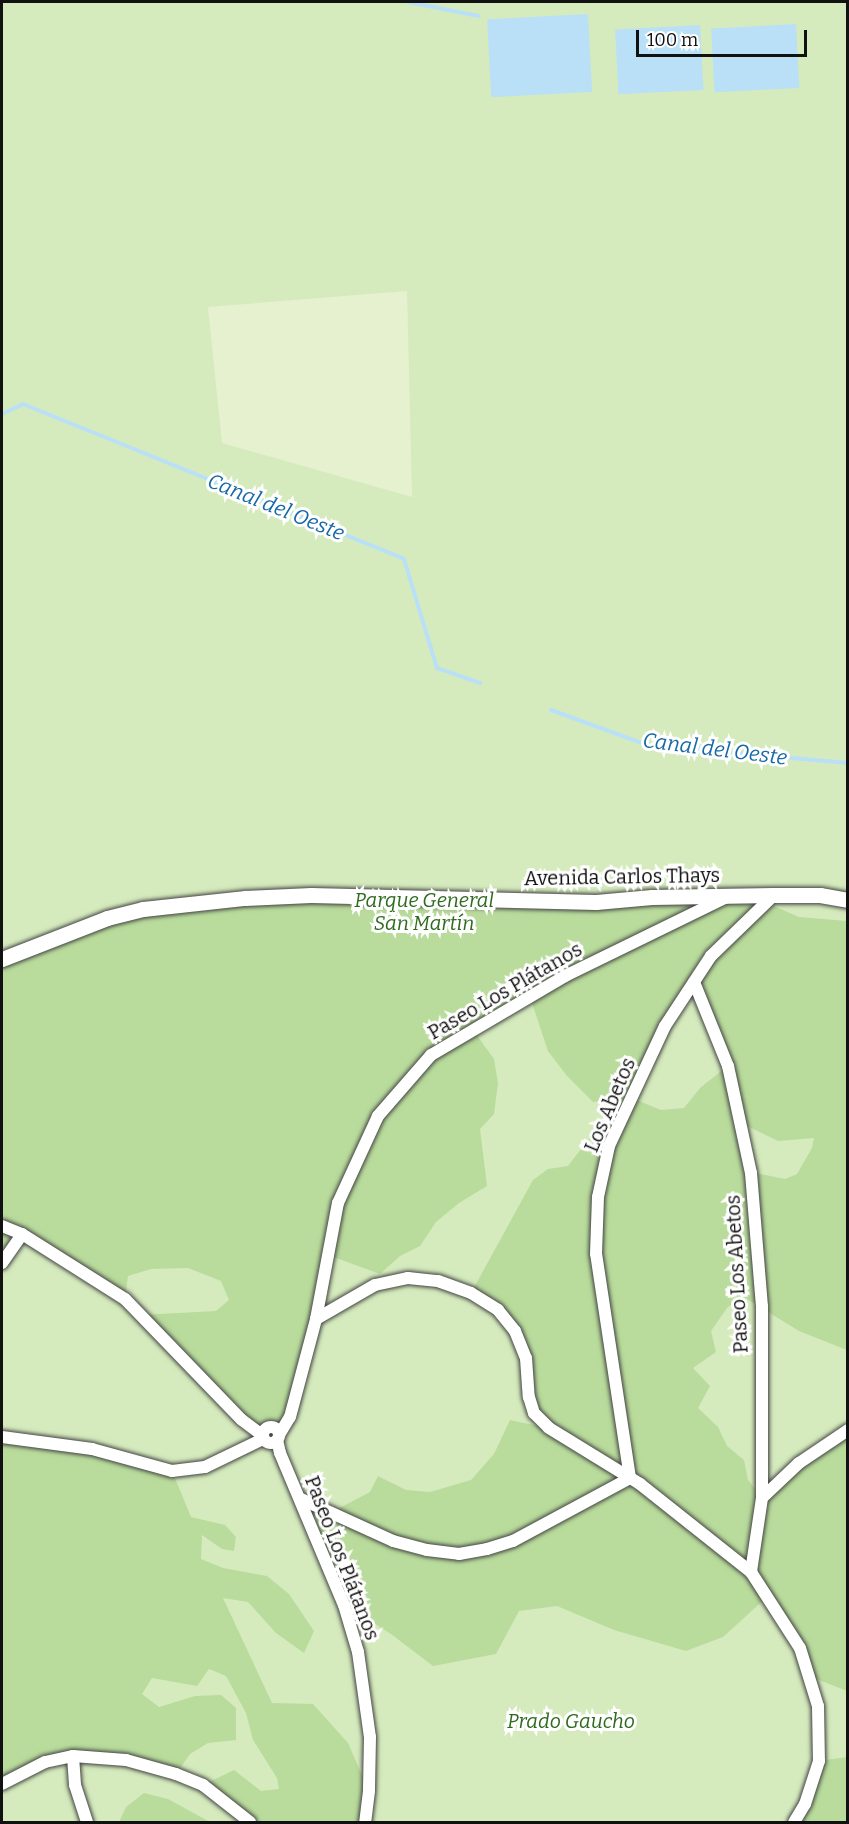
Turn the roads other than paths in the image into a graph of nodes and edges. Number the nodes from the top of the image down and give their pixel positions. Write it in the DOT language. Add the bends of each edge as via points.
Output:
graph roads {
  1 [pos="848,888"];
  2 [pos="774,895"];
  3 [pos="820,895"];
  4 [pos="728,897"];
  5 [pos="848,900"];
  6 [pos="2,958"];
  7 [pos="694,982"];
  8 [pos="2,1226"];
  9 [pos="22,1234"];
  10 [pos="2,1263"];
  11 [pos="316,1319"];
  12 [pos="848,1430"];
  13 [pos="2,1437"];
  14 [pos="271,1437"];
  15 [pos="630,1478"];
  16 [pos="762,1498"];
  17 [pos="301,1499"];
  18 [pos="751,1572"];
  19 [pos="73,1756"];
  20 [pos="2,1784"];
  21 [pos="87,1822"];
  22 [pos="250,1822"];
  23 [pos="365,1822"];
  24 [pos="794,1822"];
  1 -- 3 [label="street, Avenida Carlos Thays"];
  2 -- 3 [label="street, Avenida Carlos Thays"];
  2 -- 4 [label="street, Avenida Carlos Thays"];
  2 -- 7 [label="street, Los Abetos" via="711,956"];
  3 -- 5 [label="street, Avenida Carlos Thays"];
  4 -- 6 [label="street, Avenida Carlos Thays" via="596,902 311,895 245,898 143,909 107,918"];
  4 -- 11 [label="street, Paseo Los Plátanos" via="565,976 431,1055 378,1116 338,1203"];
  7 -- 15 [label="street, Los Abetos" via="665,1026 609,1146 598,1197 596,1254"];
  7 -- 16 [label="street, Paseo Los Abetos" via="728,1066 751,1173 762,1306"];
  8 -- 9 [label="street"];
  9 -- 10 [label="street"];
  9 -- 14 [label="street" via="125,1299 245,1422"];
  11 -- 14 [label="street, Paseo Los Plátanos" via="290,1417"];
  11 -- 15 [label="street" via="375,1285 408,1278 438,1281 471,1293 498,1310 515,1331 526,1358 534,1413 549,1428"];
  12 -- 16 [label="street" via="799,1463"];
  13 -- 14 [label="street" via="92,1449 172,1471 205,1467"];
  14 -- 17 [label="street, Paseo Los Plátanos"];
  15 -- 17 [label="street" via="513,1541 459,1554 393,1542"];
  15 -- 18 [label="street"];
  16 -- 18 [label="street, Paseo Los Abetos"];
  17 -- 23 [label="street, Paseo Los Plátanos" via="344,1605 358,1652 370,1737"];
  18 -- 24 [label="street" via="800,1648 818,1706 819,1761 805,1804"];
  19 -- 20 [label="street" via="45,1762"];
  19 -- 21 [label="street" via="75,1785"];
  19 -- 22 [label="street" via="126,1760 176,1774 203,1785"];
}
